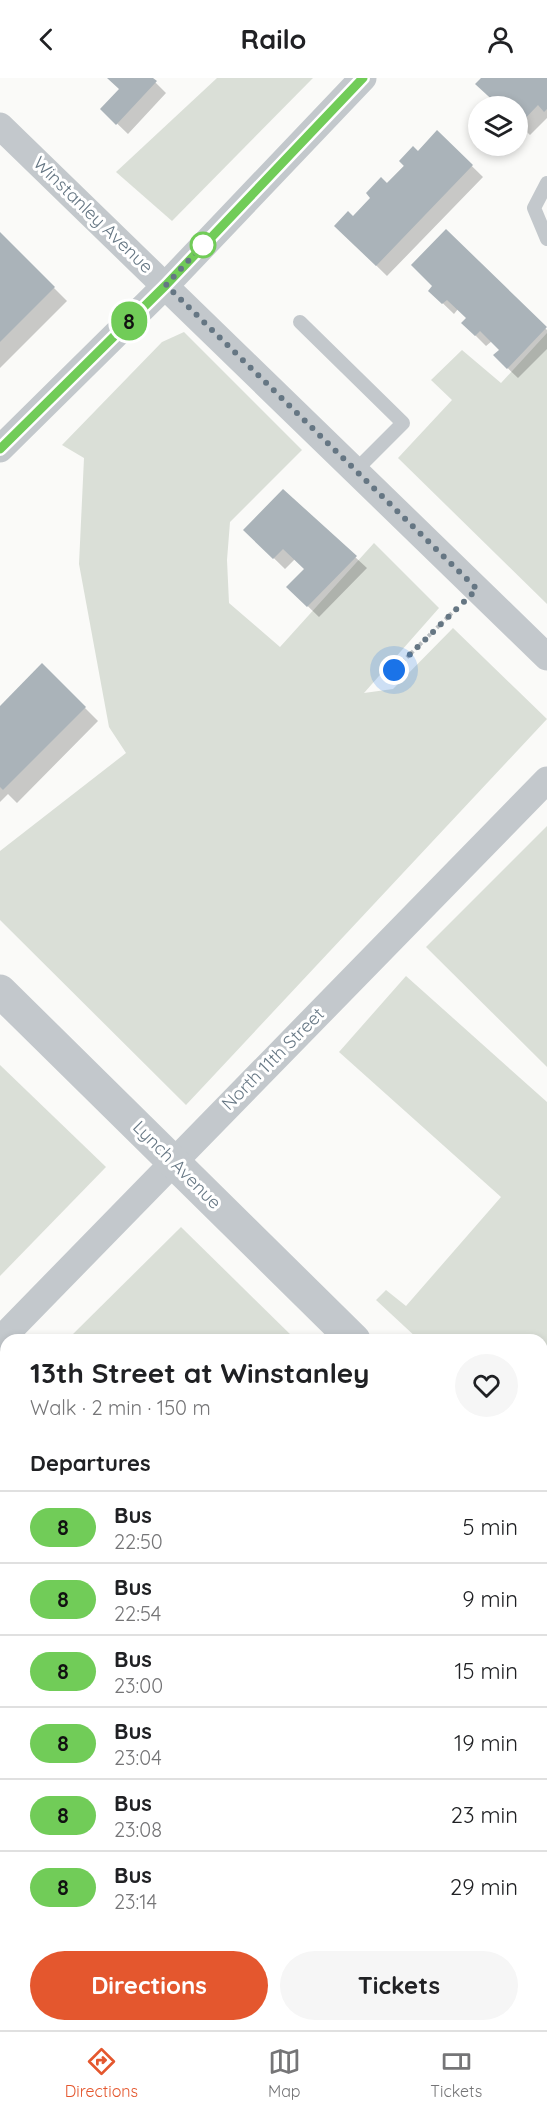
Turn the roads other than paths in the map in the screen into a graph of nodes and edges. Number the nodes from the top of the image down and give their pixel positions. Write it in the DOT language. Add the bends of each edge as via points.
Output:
graph roads {
  1 [pos="363,78"];
  2 [pos="0,126"];
  3 [pos="547,183"];
  4 [pos="547,239"];
  5 [pos="166,285"];
  6 [pos="300,322"];
  7 [pos="0,449"];
  8 [pos="356,470"];
  9 [pos="547,657"];
  10 [pos="547,780"];
  11 [pos="0,991"];
  12 [pos="172,1161"];
  13 [pos="6,1334"];
  14 [pos="348,1334"];
  1 -- 5 [label="street"];
  2 -- 5 [label="street, Winstanley Avenue"];
  3 -- 4 [label="lane" via="534,208"];
  5 -- 7 [label="street"];
  5 -- 8 [label="street, Winstanley Avenue"];
  6 -- 8 [label="lane" via="403,423"];
  8 -- 9 [label="street, Winstanley Avenue"];
  10 -- 12 [label="street, North 11th Street"];
  11 -- 12 [label="street, Lynch Avenue"];
  12 -- 13 [label="street, North 11th Street"];
  12 -- 14 [label="street, Lynch Avenue"];
}
